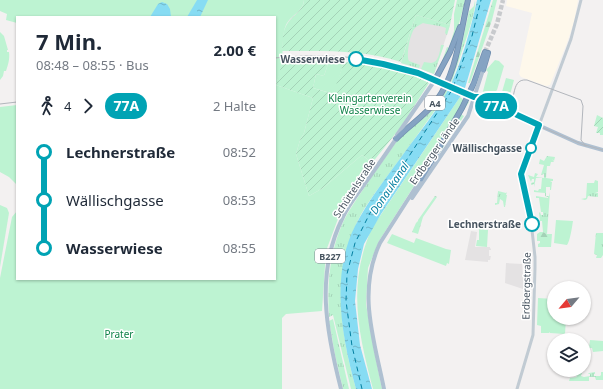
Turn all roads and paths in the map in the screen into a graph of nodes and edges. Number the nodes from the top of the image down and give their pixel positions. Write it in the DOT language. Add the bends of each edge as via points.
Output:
graph roads {
  1 [pos="468,0"];
  2 [pos="581,0"];
  3 [pos="463,22"];
  4 [pos="483,70"];
  5 [pos="435,80"];
  6 [pos="472,96"];
  7 [pos="539,125"];
  8 [pos="396,139"];
  9 [pos="603,150"];
  10 [pos="421,179"];
  11 [pos="402,211"];
  12 [pos="341,389"];
  13 [pos="384,389"];
  14 [pos="517,389"];
  1 -- 3 [label="highway, A4"];
  2 -- 7 [label="street, Erdbergstraße" via="571,39"];
  3 -- 5 [label="highway"];
  3 -- 8 [label="highway, A4" via="453,66 442,91 432,106"];
  4 -- 6 [label="main road, Erdberger Lände"];
  4 -- 10 [label="highway, A4" via="487,52 462,108"];
  5 -- 6 [label="main road, bridge"];
  5 -- 8 [label="main road, Schüttelstraße / B227"];
  6 -- 7 [label="main road" via="475,101 486,106 494,106"];
  6 -- 11 [label="main road, Erdberger Lände" via="468,116"];
  7 -- 9 [label="main road" via="578,143"];
  7 -- 14 [label="street, Erdbergstraße" via="521,174 531,221 535,268 533,335"];
  8 -- 12 [label="main road, Schüttelstraße / B227" via="343,216 331,248 326,282 326,318 333,361"];
  10 -- 11 [label="main road, Erdberger Lände"];
  11 -- 13 [label="main road, Erdberger Lände" via="376,252 369,274 368,308"];
}
